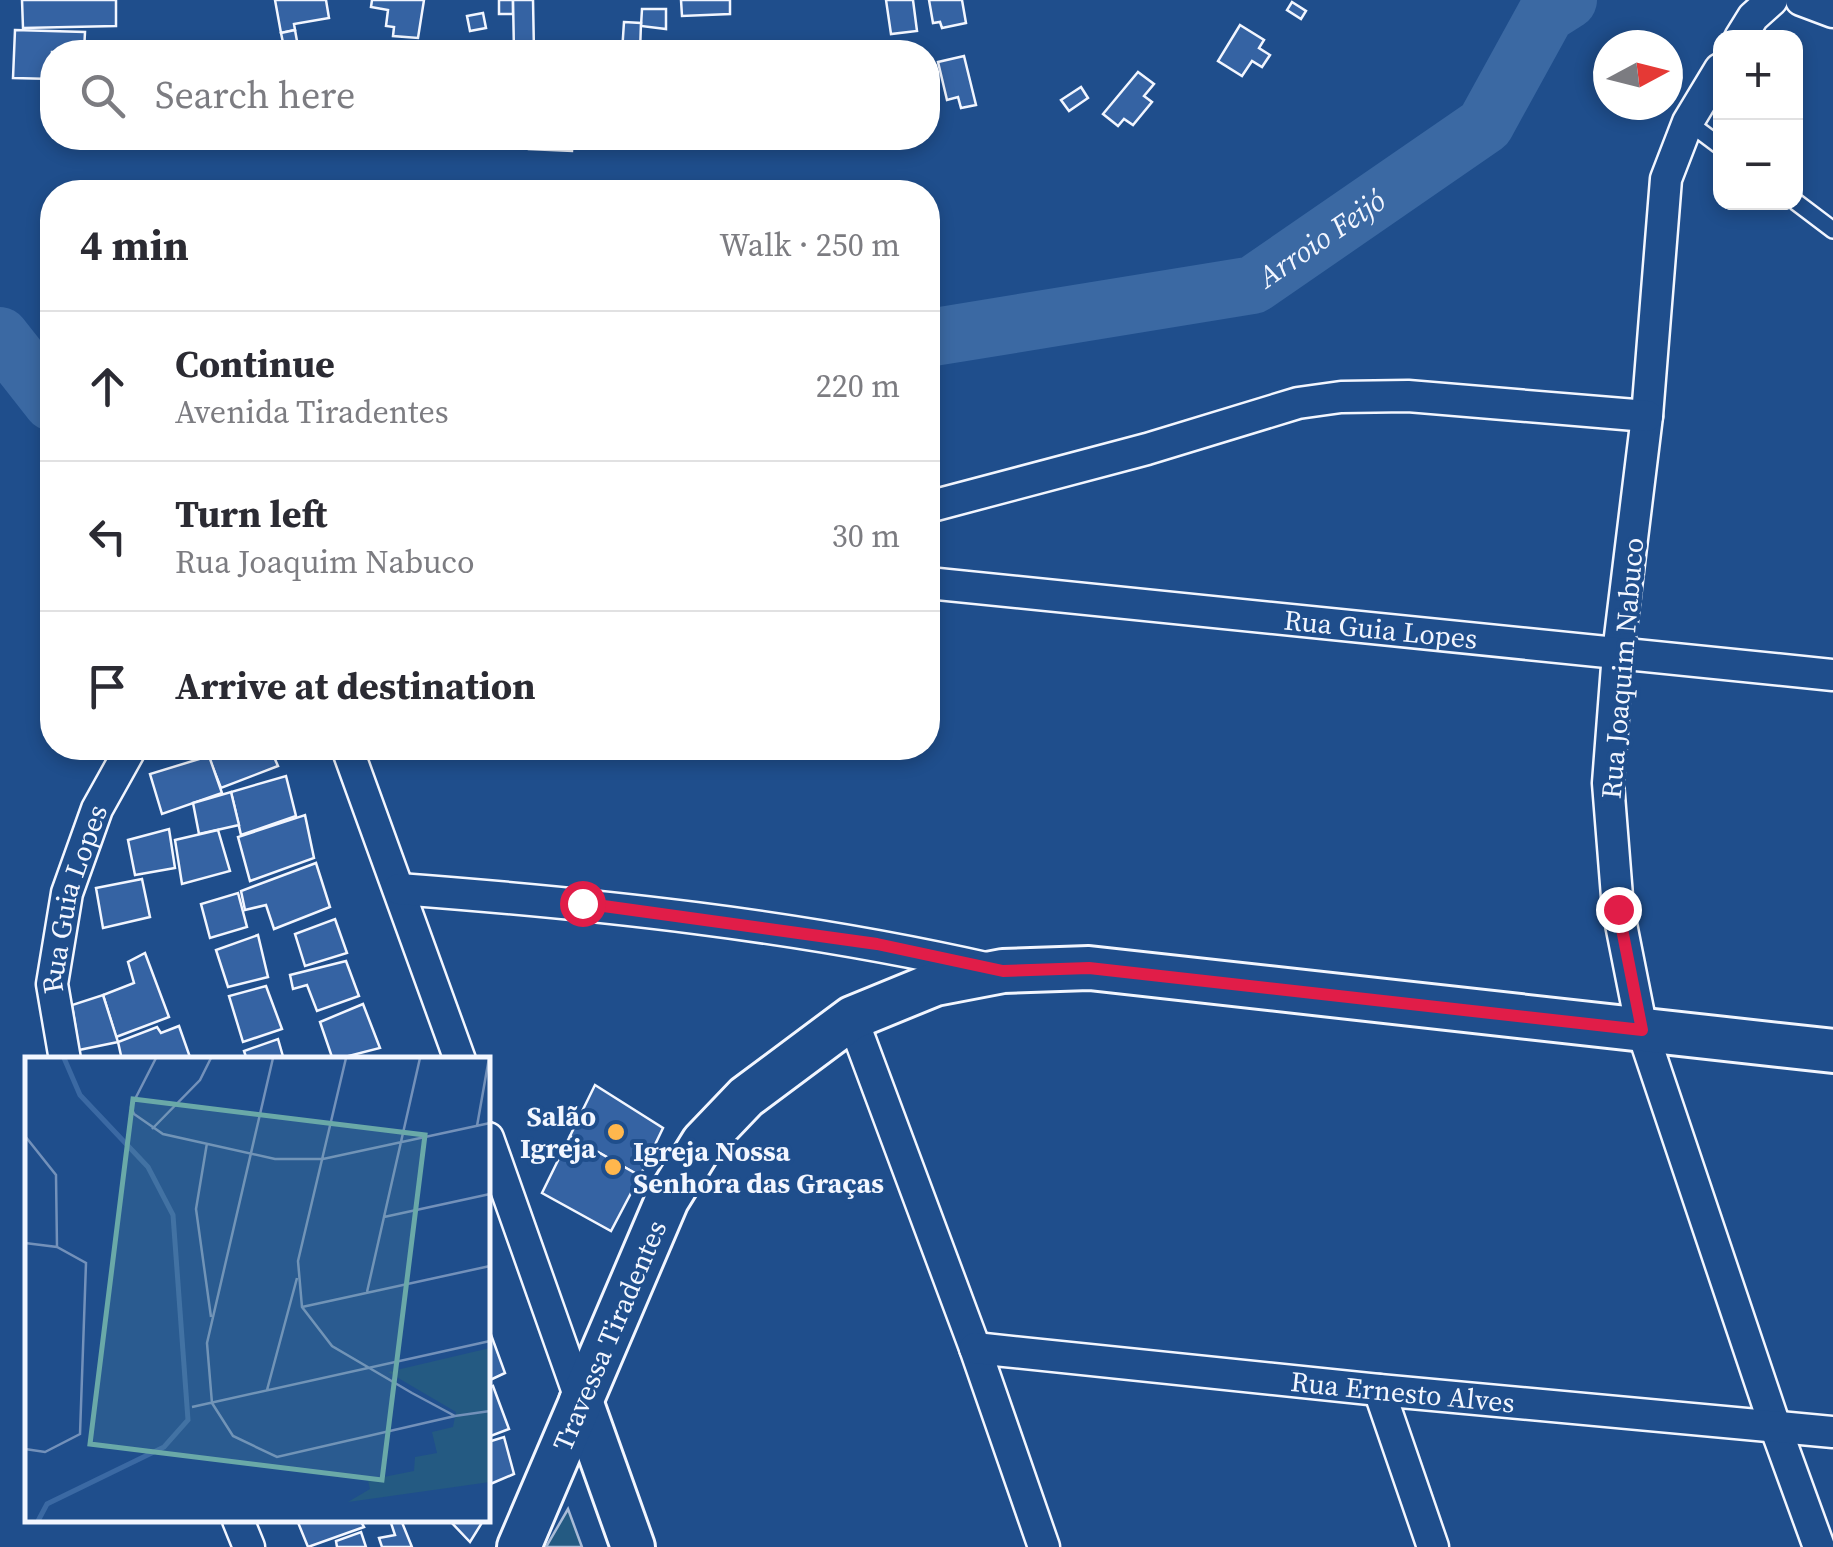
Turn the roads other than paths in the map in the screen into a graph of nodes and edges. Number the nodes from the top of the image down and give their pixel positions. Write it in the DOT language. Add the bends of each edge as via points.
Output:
graph roads {
  1 [pos="1772,0"];
  2 [pos="1800,0"];
  3 [pos="1833,12"];
  4 [pos="1745,30"];
  5 [pos="1713,81"];
  6 [pos="1688,122"];
  7 [pos="1713,141"];
  8 [pos="1803,207"];
  9 [pos="1833,230"];
  10 [pos="1647,416"];
  11 [pos="940,503"];
  12 [pos="940,584"];
  13 [pos="1618,653"];
  14 [pos="1833,675"];
  15 [pos="125,760"];
  16 [pos="351,760"];
  17 [pos="399,890"];
  18 [pos="1003,971"];
  19 [pos="852,1018"];
  20 [pos="1642,1030"];
  21 [pos="1833,1050"];
  22 [pos="64,1057"];
  23 [pos="459,1057"];
  24 [pos="490,1144"];
  25 [pos="975,1348"];
  26 [pos="1379,1390"];
  27 [pos="582,1401"];
  28 [pos="1775,1426"];
  29 [pos="1833,1432"];
  30 [pos="239,1522"];
  31 [pos="249,1547"];
  32 [pos="519,1547"];
  33 [pos="632,1547"];
  34 [pos="1044,1547"];
  35 [pos="1433,1547"];
  36 [pos="1820,1547"];
  1 -- 4 [label="street"];
  2 -- 3 [label="street"];
  5 -- 6 [label="street, Rua Joaquim Nabuco"];
  6 -- 7 [label="lane"];
  6 -- 10 [label="street, Rua Joaquim Nabuco" via="1666,179"];
  8 -- 9 [label="lane"];
  10 -- 11 [label="street" via="1408,396 1341,397 1298,403"];
  10 -- 13 [label="street, Rua Joaquim Nabuco"];
  12 -- 13 [label="street, Rua Guia Lopes"];
  13 -- 14 [label="street, Rua Guia Lopes"];
  13 -- 20 [label="street, Rua Joaquim Nabuco" via="1608,783 1618,909"];
  15 -- 22 [label="street, Rua Guia Lopes" via="96,808 67,893 52,984"];
  16 -- 17 [label="street"];
  17 -- 18 [label="street" via="582,903 877,944"];
  17 -- 23 [label="street"];
  18 -- 19 [label="main road, Travessa Tiradentes" via="935,984"];
  18 -- 20 [label="main road, Travessa Tiradentes" via="1089,968"];
  19 -- 25 [label="street"];
  19 -- 27 [label="main road, Travessa Tiradentes" via="746,1098 703,1142 667,1200"];
  20 -- 21 [label="main road, Travessa Tiradentes"];
  20 -- 28 [label="street, Rua Joaquim Nabuco"];
  24 -- 27 [label="street"];
  25 -- 26 [label="street, Rua Ernesto Alves"];
  25 -- 34 [label="street"];
  26 -- 28 [label="street, Rua Ernesto Alves"];
  26 -- 35 [label="street"];
  27 -- 32 [label="main road, Travessa Tiradentes"];
  27 -- 33 [label="main road"];
  28 -- 29 [label="street, Rua Ernesto Alves"];
  28 -- 36 [label="street, Rua Joaquim Nabuco"];
  30 -- 31 [label="street"];
}
